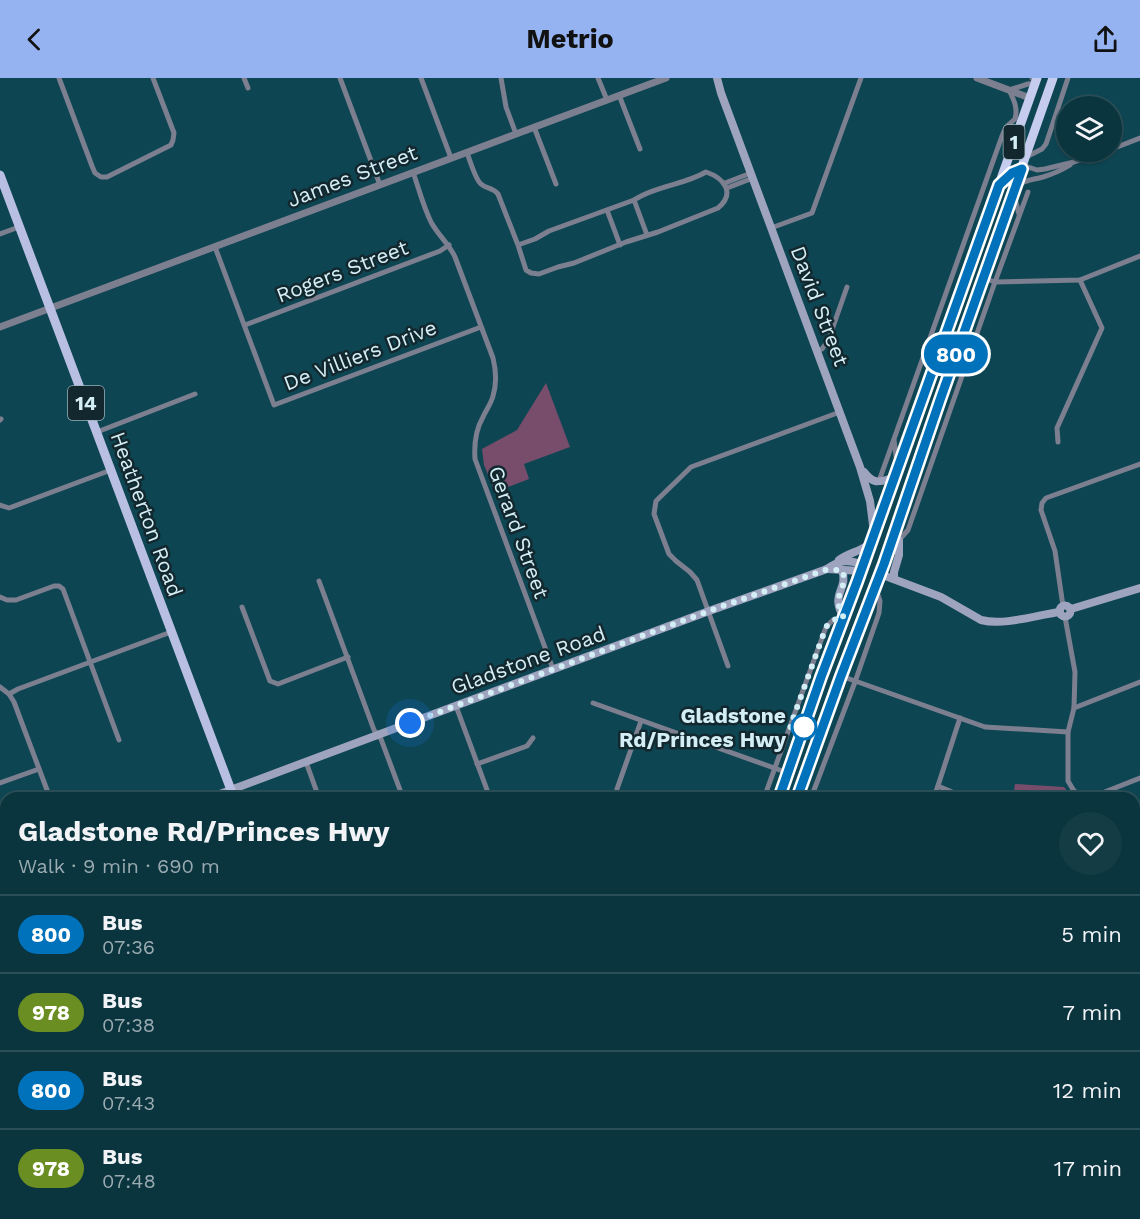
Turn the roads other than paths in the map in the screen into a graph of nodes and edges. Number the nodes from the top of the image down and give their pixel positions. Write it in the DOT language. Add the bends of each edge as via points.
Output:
graph roads {
  1 [pos="59,78"];
  2 [pos="153,78"];
  3 [pos="244,78"];
  4 [pos="340,78"];
  5 [pos="421,78"];
  6 [pos="501,78"];
  7 [pos="598,78"];
  8 [pos="666,78"];
  9 [pos="711,78"];
  10 [pos="717,78"];
  11 [pos="861,78"];
  12 [pos="977,78"];
  13 [pos="1053,78"];
  14 [pos="1068,78"];
  15 [pos="1035,80"];
  16 [pos="248,87"];
  17 [pos="1009,90"];
  18 [pos="721,93"];
  19 [pos="619,95"];
  20 [pos="1030,98"];
  21 [pos="607,100"];
  22 [pos="1045,103"];
  23 [pos="1016,119"];
  24 [pos="534,127"];
  25 [pos="516,134"];
  26 [pos="1140,138"];
  27 [pos="1015,139"];
  28 [pos="1122,145"];
  29 [pos="640,149"];
  30 [pos="467,153"];
  31 [pos="1026,157"];
  32 [pos="451,158"];
  33 [pos="1074,162"];
  34 [pos="1022,169"];
  35 [pos="1059,169"];
  36 [pos="413,172"];
  37 [pos="0,175"];
  38 [pos="752,176"];
  39 [pos="556,184"];
  40 [pos="380,185"];
  41 [pos="999,185"];
  42 [pos="726,186"];
  43 [pos="1015,190"];
  44 [pos="1028,192"];
  45 [pos="634,200"];
  46 [pos="607,210"];
  47 [pos="1019,214"];
  48 [pos="20,227"];
  49 [pos="771,228"];
  50 [pos="0,234"];
  51 [pos="647,235"];
  52 [pos="449,245"];
  53 [pos="519,245"];
  54 [pos="620,245"];
  55 [pos="215,247"];
  56 [pos="1140,256"];
  57 [pos="983,278"];
  58 [pos="1080,280"];
  59 [pos="995,282"];
  60 [pos="847,287"];
  61 [pos="50,308"];
  62 [pos="245,325"];
  63 [pos="0,327"];
  64 [pos="481,327"];
  65 [pos="817,351"];
  66 [pos="195,394"];
  67 [pos="940,400"];
  68 [pos="840,412"];
  69 [pos="949,414"];
  70 [pos="97,432"];
  71 [pos="894,438"];
  72 [pos="1058,442"];
  73 [pos="1140,464"];
  74 [pos="861,467"];
  75 [pos="111,470"];
  76 [pos="895,473"];
  77 [pos="879,482"];
  78 [pos="0,505"];
  79 [pos="872,538"];
  80 [pos="896,539"];
  81 [pos="834,567"];
  82 [pos="862,568"];
  83 [pos="880,574"];
  84 [pos="894,579"];
  85 [pos="319,581"];
  86 [pos="876,586"];
  87 [pos="1140,588"];
  88 [pos="0,597"];
  89 [pos="242,607"];
  90 [pos="709,611"];
  91 [pos="1065,611"];
  92 [pos="844,618"];
  93 [pos="171,632"];
  94 [pos="348,657"];
  95 [pos="90,662"];
  96 [pos="728,666"];
  97 [pos="553,669"];
  98 [pos="841,676"];
  99 [pos="855,682"];
  100 [pos="1140,682"];
  101 [pos="0,687"];
  102 [pos="9,694"];
  103 [pos="593,703"];
  104 [pos="456,706"];
  105 [pos="1074,708"];
  106 [pos="960,717"];
  107 [pos="640,721"];
  108 [pos="1068,732"];
  109 [pos="378,735"];
  110 [pos="533,738"];
  111 [pos="119,740"];
  112 [pos="306,762"];
  113 [pos="477,764"];
  114 [pos="775,768"];
  115 [pos="39,769"];
  116 [pos="788,773"];
  117 [pos="1140,778"];
  118 [pos="0,783"];
  119 [pos="938,786"];
  120 [pos="617,789"];
  121 [pos="48,792"];
  122 [pos="232,792"];
  123 [pos="238,792"];
  124 [pos="317,792"];
  125 [pos="401,792"];
  126 [pos="488,792"];
  127 [pos="766,792"];
  128 [pos="781,792"];
  129 [pos="799,792"];
  130 [pos="813,792"];
  131 [pos="936,792"];
  132 [pos="952,792"];
  133 [pos="1076,792"];
  134 [pos="1105,792"];
  1 -- 2 [label="street" via="95,173 107,177 171,145 174,132"];
  3 -- 16 [label="street"];
  4 -- 40 [label="street"];
  5 -- 32 [label="street"];
  6 -- 25 [label="street"];
  7 -- 21 [label="street"];
  8 -- 19 [label="street, James Street"];
  9 -- 18 [label="main road, David Street"];
  10 -- 18 [label="main road, David Street"];
  11 -- 49 [label="street" via="812,213"];
  12 -- 17 [label="street"];
  13 -- 22 [label="highway, 1"];
  14 -- 31 [label="street" via="1046,146"];
  15 -- 17 [label="street"];
  15 -- 20 [label="highway, 1"];
  17 -- 20 [label="street"];
  17 -- 23 [label="street" via="1016,104"];
  18 -- 38 [label="main road, David Street"];
  19 -- 21 [label="street, James Street"];
  19 -- 29 [label="street"];
  20 -- 22 [label="highway"];
  20 -- 27 [label="highway, 1"];
  21 -- 24 [label="street, James Street"];
  22 -- 31 [label="highway, 1"];
  23 -- 27 [label="street"];
  23 -- 71 [label="street" via="1002,135"];
  24 -- 25 [label="street, James Street"];
  24 -- 39 [label="street"];
  25 -- 30 [label="street, James Street"];
  26 -- 28 [label="street"];
  27 -- 41 [label="highway, 1"];
  30 -- 32 [label="street, James Street"];
  30 -- 53 [label="street" via="479,182 498,194"];
  31 -- 34 [label="highway, 1"];
  32 -- 36 [label="street, James Street"];
  33 -- 35 [label="street"];
  34 -- 35 [label="street"];
  34 -- 41 [label="highway"];
  34 -- 43 [label="highway, 1"];
  35 -- 43 [label="street" via="1029,179"];
  36 -- 40 [label="street, James Street"];
  36 -- 52 [label="street, Gerard Street" via="430,220"];
  37 -- 48 [label="main road, Heatherton Road / 14"];
  38 -- 42 [label="street"];
  38 -- 49 [label="main road, David Street"];
  40 -- 55 [label="street, James Street"];
  41 -- 76 [label="highway, 1"];
  42 -- 45 [label="street" via="706,172"];
  42 -- 51 [label="street" via="719,207"];
  43 -- 47 [label="street"];
  43 -- 57 [label="highway, 1"];
  44 -- 47 [label="street"];
  45 -- 46 [label="street"];
  45 -- 51 [label="street"];
  46 -- 53 [label="street"];
  46 -- 54 [label="street"];
  47 -- 59 [label="street"];
  48 -- 50 [label="street"];
  48 -- 61 [label="main road, Heatherton Road / 14"];
  49 -- 65 [label="main road, David Street"];
  51 -- 54 [label="street"];
  52 -- 62 [label="street, Rogers Street"];
  52 -- 64 [label="street, Gerard Street"];
  53 -- 54 [label="street" via="526,270 535,274"];
  55 -- 61 [label="street, James Street"];
  55 -- 62 [label="street, De Villiers Drive"];
  56 -- 58 [label="street"];
  57 -- 59 [label="street"];
  57 -- 67 [label="highway, 1"];
  58 -- 59 [label="street"];
  58 -- 72 [label="street" via="1102,328 1057,428"];
  59 -- 69 [label="street"];
  60 -- 65 [label="street" via="828,341"];
  61 -- 63 [label="street, James Street"];
  61 -- 70 [label="main road, Heatherton Road / 14"];
  62 -- 64 [label="street, De Villiers Drive" via="274,405"];
  64 -- 97 [label="street, Gerard Street" via="493,358 496,380 493,397 476,433 475,459"];
  65 -- 68 [label="main road, David Street"];
  66 -- 70 [label="street"];
  67 -- 69 [label="street"];
  67 -- 80 [label="highway, 1"];
  68 -- 74 [label="main road, David Street"];
  68 -- 90 [label="street" via="691,467 656,501 654,514 669,554 695,577"];
  69 -- 80 [label="street" via="908,530"];
  70 -- 75 [label="main road, Heatherton Road / 14"];
  71 -- 76 [label="street"];
  71 -- 77 [label="street"];
  73 -- 91 [label="street" via="1046,498 1042,503"];
  74 -- 77 [label="main road" via="870,479"];
  74 -- 79 [label="main road, David Street" via="870,501"];
  75 -- 78 [label="street" via="9,508"];
  75 -- 93 [label="main road, Heatherton Road / 14"];
  76 -- 77 [label="main road"];
  76 -- 79 [label="highway, 1"];
  79 -- 81 [label="main road"];
  79 -- 82 [label="highway, 1"];
  80 -- 83 [label="highway, 1"];
  80 -- 84 [label="main road" via="899,555"];
  81 -- 82 [label="main road, Gladstone Road"];
  81 -- 90 [label="main road, Gladstone Road"];
  81 -- 92 [label="main road" via="844,578 838,603"];
  82 -- 83 [label="highway"];
  82 -- 92 [label="highway, 1"];
  83 -- 84 [label="main road"];
  83 -- 86 [label="highway, 1"];
  84 -- 91 [label="main road" via="941,597 988,622"];
  85 -- 94 [label="street"];
  86 -- 98 [label="highway, 1"];
  86 -- 99 [label="street" via="880,608"];
  87 -- 91 [label="main road"];
  88 -- 95 [label="street" via="12,601 61,587"];
  89 -- 94 [label="street" via="270,681 278,684"];
  90 -- 96 [label="street"];
  90 -- 97 [label="main road, Gladstone Road"];
  91 -- 105 [label="street" via="1075,672"];
  92 -- 114 [label="street" via="833,620 826,627"];
  92 -- 116 [label="highway, 1"];
  93 -- 95 [label="street"];
  93 -- 122 [label="main road, Heatherton Road / 14"];
  94 -- 109 [label="street"];
  95 -- 102 [label="street"];
  95 -- 111 [label="street"];
  97 -- 104 [label="main road, Gladstone Road"];
  98 -- 99 [label="street"];
  98 -- 129 [label="highway, 1"];
  99 -- 106 [label="street"];
  99 -- 130 [label="street"];
  100 -- 105 [label="street"];
  101 -- 102 [label="street"];
  102 -- 115 [label="street"];
  103 -- 107 [label="street"];
  104 -- 109 [label="main road, Gladstone Road"];
  104 -- 113 [label="street"];
  105 -- 108 [label="street"];
  106 -- 108 [label="street" via="985,727"];
  106 -- 119 [label="street"];
  107 -- 114 [label="street"];
  107 -- 120 [label="street"];
  108 -- 133 [label="street" via="1068,781"];
  109 -- 112 [label="main road, Gladstone Road"];
  109 -- 125 [label="street"];
  110 -- 113 [label="street" via="527,746"];
  112 -- 123 [label="main road, Gladstone Road"];
  112 -- 124 [label="street"];
  113 -- 126 [label="street"];
  114 -- 116 [label="street"];
  114 -- 127 [label="street"];
  115 -- 118 [label="street"];
  115 -- 121 [label="street"];
  116 -- 128 [label="highway, 1"];
  117 -- 134 [label="street"];
  119 -- 131 [label="street"];
  119 -- 132 [label="street"];
}
